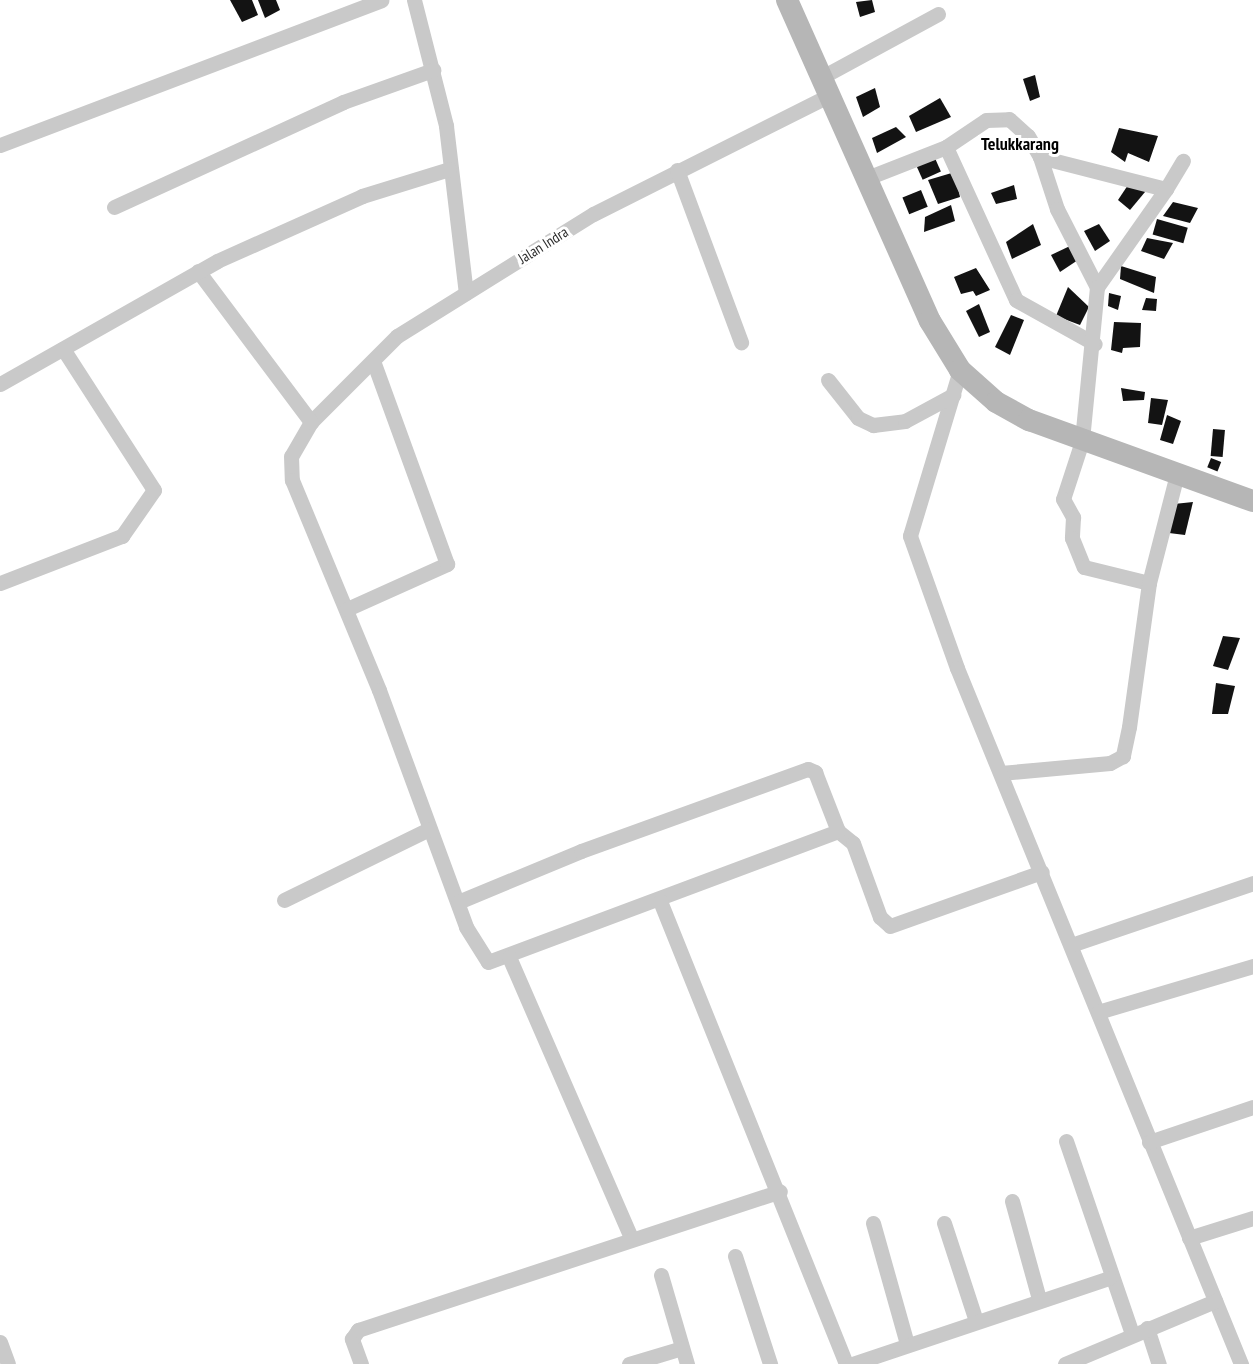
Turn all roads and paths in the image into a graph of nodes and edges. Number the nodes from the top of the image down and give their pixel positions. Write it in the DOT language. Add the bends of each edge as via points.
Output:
graph roads {
  1 [pos="381,0"];
  2 [pos="414,0"];
  3 [pos="787,0"];
  4 [pos="938,14"];
  5 [pos="433,70"];
  6 [pos="826,86"];
  7 [pos="0,145"];
  8 [pos="946,147"];
  9 [pos="1040,157"];
  10 [pos="1183,161"];
  11 [pos="449,169"];
  12 [pos="678,170"];
  13 [pos="867,178"];
  14 [pos="1166,189"];
  15 [pos="114,207"];
  16 [pos="198,271"];
  17 [pos="1097,287"];
  18 [pos="466,293"];
  19 [pos="741,342"];
  20 [pos="1095,344"];
  21 [pos="63,349"];
  22 [pos="373,361"];
  23 [pos="960,370"];
  24 [pos="828,380"];
  25 [pos="0,384"];
  26 [pos="953,395"];
  27 [pos="311,422"];
  28 [pos="1082,441"];
  29 [pos="1177,474"];
  30 [pos="1253,501"];
  31 [pos="0,583"];
  32 [pos="1149,583"];
  33 [pos="347,609"];
  34 [pos="1000,773"];
  35 [pos="429,829"];
  36 [pos="838,831"];
  37 [pos="1042,872"];
  38 [pos="1253,883"];
  39 [pos="284,900"];
  40 [pos="660,901"];
  41 [pos="458,902"];
  42 [pos="1074,944"];
  43 [pos="509,957"];
  44 [pos="1253,966"];
  45 [pos="1098,1012"];
  46 [pos="1253,1107"];
  47 [pos="1066,1142"];
  48 [pos="1149,1142"];
  49 [pos="780,1191"];
  50 [pos="1012,1201"];
  51 [pos="1253,1218"];
  52 [pos="873,1223"];
  53 [pos="944,1223"];
  54 [pos="631,1238"];
  55 [pos="1189,1238"];
  56 [pos="735,1256"];
  57 [pos="661,1275"];
  58 [pos="1109,1278"];
  59 [pos="1040,1299"];
  60 [pos="1215,1301"];
  61 [pos="975,1318"];
  62 [pos="1147,1328"];
  63 [pos="1132,1334"];
  64 [pos="0,1342"];
  65 [pos="907,1344"];
  66 [pos="682,1348"];
  67 [pos="1074,1363"];
  68 [pos="8,1364"];
  69 [pos="361,1364"];
  70 [pos="629,1364"];
  71 [pos="687,1364"];
  72 [pos="770,1364"];
  73 [pos="846,1364"];
  74 [pos="852,1364"];
  75 [pos="1159,1364"];
  76 [pos="1241,1364"];
  1 -- 7 [label="street"];
  2 -- 5 [label="street"];
  3 -- 6 [label="main road"];
  4 -- 6 [label="street, Jalan Indra"];
  5 -- 11 [label="street"];
  5 -- 15 [label="street" via="343,102"];
  6 -- 12 [label="street, Jalan Indra"];
  6 -- 13 [label="main road"];
  8 -- 9 [label="street" via="986,120 999,118 1019,125"];
  8 -- 13 [label="street"];
  8 -- 20 [label="street" via="1016,300"];
  9 -- 14 [label="street"];
  9 -- 17 [label="street" via="1057,209"];
  10 -- 14 [label="street"];
  11 -- 16 [label="street" via="362,196"];
  11 -- 18 [label="street"];
  12 -- 18 [label="street, Jalan Indra" via="593,214"];
  12 -- 19 [label="street"];
  13 -- 23 [label="main road" via="930,321"];
  14 -- 17 [label="street"];
  16 -- 21 [label="street"];
  16 -- 27 [label="street"];
  17 -- 20 [label="street"];
  18 -- 22 [label="street, Jalan Indra" via="398,336"];
  20 -- 28 [label="street"];
  21 -- 25 [label="street"];
  21 -- 31 [label="street" via="154,490 122,536"];
  22 -- 27 [label="street, Jalan Indra"];
  22 -- 33 [label="street" via="447,564"];
  23 -- 26 [label="street"];
  23 -- 28 [label="main road" via="1006,408"];
  24 -- 26 [label="street" via="858,418 873,425 905,421"];
  26 -- 34 [label="street" via="910,536"];
  27 -- 33 [label="street, Jalan Indra" via="294,448 292,480"];
  28 -- 29 [label="main road"];
  28 -- 32 [label="street" via="1062,499 1073,517 1076,554 1088,570"];
  29 -- 30 [label="main road"];
  29 -- 32 [label="street"];
  32 -- 34 [label="street" via="1123,756 1110,763"];
  33 -- 35 [label="street"];
  34 -- 37 [label="street"];
  35 -- 39 [label="street"];
  35 -- 41 [label="street"];
  36 -- 37 [label="street" via="853,843 880,917 890,926"];
  36 -- 40 [label="street"];
  36 -- 41 [label="street" via="815,772 808,769 572,854"];
  37 -- 42 [label="street"];
  38 -- 42 [label="street"];
  40 -- 43 [label="street"];
  40 -- 49 [label="street"];
  41 -- 43 [label="street" via="480,957 488,962"];
  42 -- 45 [label="street"];
  43 -- 54 [label="street"];
  44 -- 45 [label="street"];
  45 -- 48 [label="street"];
  46 -- 48 [label="street"];
  47 -- 58 [label="street"];
  48 -- 55 [label="street"];
  49 -- 54 [label="street"];
  49 -- 73 [label="street"];
  50 -- 59 [label="street"];
  51 -- 55 [label="street"];
  52 -- 65 [label="street"];
  53 -- 61 [label="street"];
  54 -- 69 [label="street" via="358,1330 352,1339"];
  55 -- 60 [label="street"];
  56 -- 72 [label="street"];
  57 -- 66 [label="street"];
  58 -- 59 [label="street"];
  58 -- 63 [label="street"];
  59 -- 61 [label="street"];
  60 -- 62 [label="street"];
  60 -- 76 [label="street"];
  61 -- 65 [label="street"];
  62 -- 63 [label="street"];
  62 -- 75 [label="street"];
  63 -- 67 [label="street"];
  64 -- 68 [label="street"];
  65 -- 74 [label="street"];
  66 -- 70 [label="street"];
  66 -- 71 [label="street"];
}
